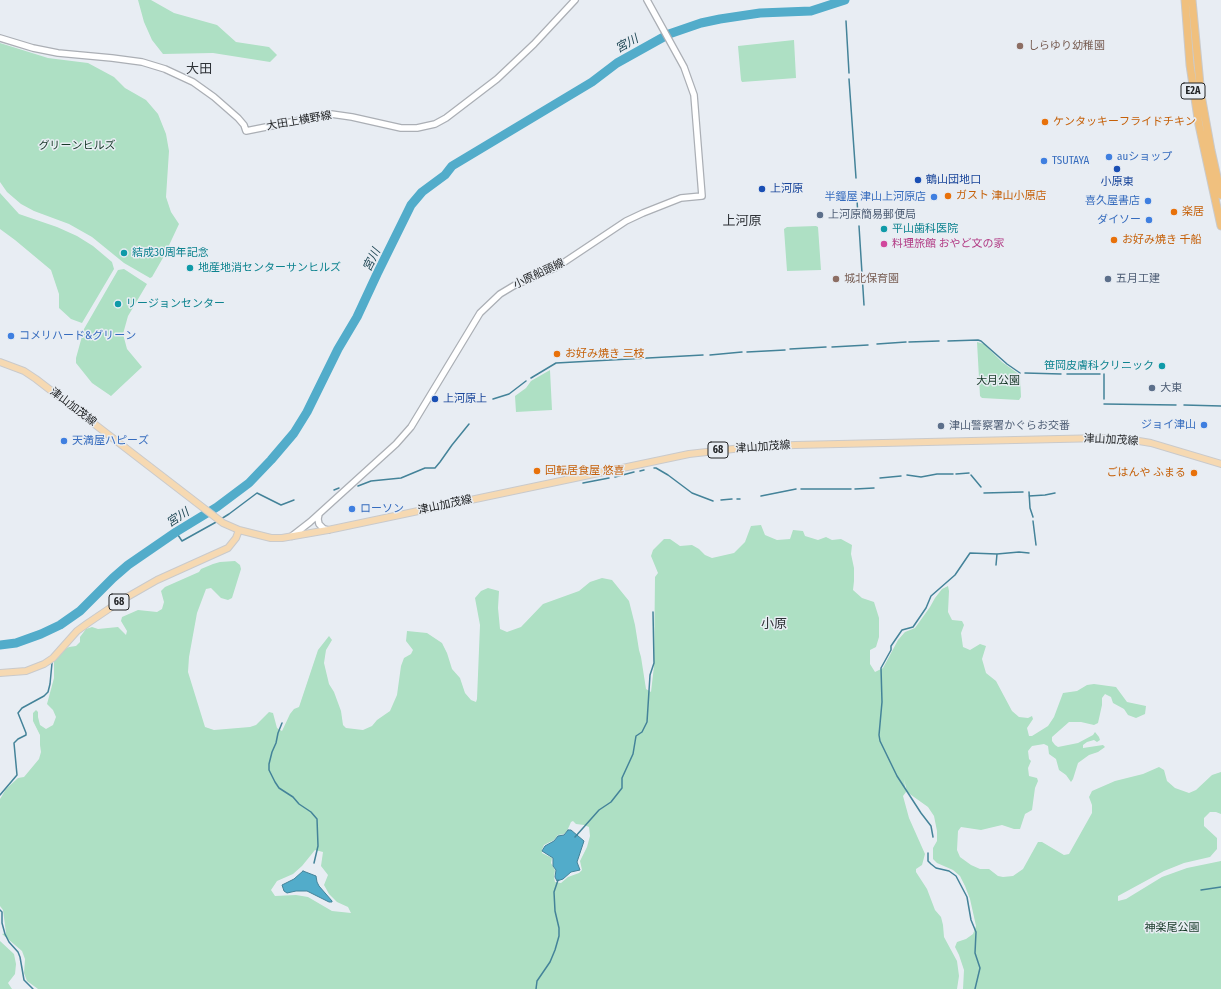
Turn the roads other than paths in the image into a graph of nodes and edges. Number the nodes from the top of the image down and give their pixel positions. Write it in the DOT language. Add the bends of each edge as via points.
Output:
graph roads {
  1 [pos="575,0"];
  2 [pos="647,0"];
  3 [pos="1184,0"];
  4 [pos="1192,0"];
  5 [pos="0,38"];
  6 [pos="1213,179"];
  7 [pos="1221,195"];
  8 [pos="1221,226"];
  9 [pos="0,362"];
  10 [pos="1221,464"];
  11 [pos="319,513"];
  12 [pos="239,530"];
  13 [pos="328,530"];
  14 [pos="292,536"];
  15 [pos="0,673"];
  1 -- 5 [label="main road, 大田上横野線" via="497,79 446,118 435,124 417,128 401,128 331,114 246,131 238,118 214,97 193,82 165,68 142,62 47,51"];
  2 -- 11 [label="main road, 小原船頭線" via="690,80 694,95 702,196 681,198 643,212 558,267 500,294 480,313 411,427 396,444"];
  3 -- 6 [label="highway, E2A" via="1194,96"];
  4 -- 6 [label="highway, E2A" via="1201,95"];
  6 -- 7 [label="highway, E2A"];
  6 -- 8 [label="highway, E2A"];
  9 -- 12 [label="main road, 津山加茂線 / 68" via="24,371 36,379 223,522"];
  10 -- 13 [label="main road, 津山加茂線 / 68" via="1152,443 1104,438 742,448 689,454"];
  11 -- 13 [label="main road" via="319,524"];
  11 -- 14 [label="main road, 小原船頭線"];
  12 -- 14 [label="main road, 津山加茂線 / 68" via="271,538"];
  12 -- 15 [label="main road, 68" via="228,548 157,580 88,623 44,664 26,671"];
  13 -- 14 [label="main road, 津山加茂線 / 68"];
}
